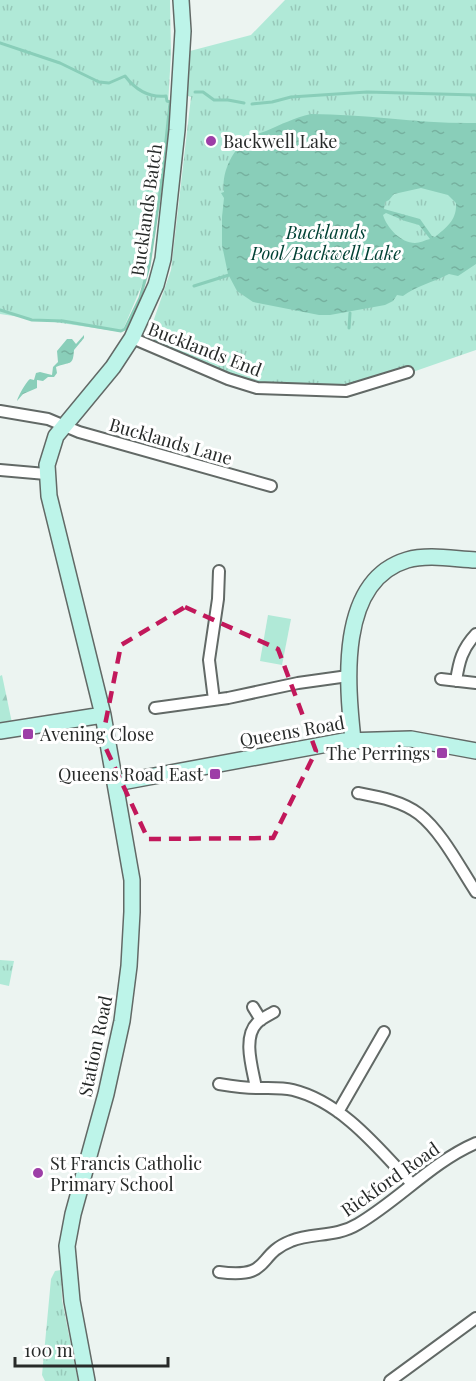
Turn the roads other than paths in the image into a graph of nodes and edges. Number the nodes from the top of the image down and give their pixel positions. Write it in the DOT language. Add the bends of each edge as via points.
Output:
graph roads {
  1 [pos="181,0"];
  2 [pos="132,338"];
  3 [pos="408,372"];
  4 [pos="0,411"];
  5 [pos="64,424"];
  6 [pos="0,470"];
  7 [pos="46,474"];
  8 [pos="271,486"];
  9 [pos="476,560"];
  10 [pos="219,571"];
  11 [pos="476,634"];
  12 [pos="348,676"];
  13 [pos="441,679"];
  14 [pos="456,681"];
  15 [pos="476,683"];
  16 [pos="214,700"];
  17 [pos="155,708"];
  18 [pos="103,715"];
  19 [pos="0,731"];
  20 [pos="353,740"];
  21 [pos="476,751"];
  22 [pos="116,783"];
  23 [pos="358,793"];
  24 [pos="476,892"];
  25 [pos="253,1007"];
  26 [pos="274,1012"];
  27 [pos="261,1020"];
  28 [pos="384,1032"];
  29 [pos="219,1084"];
  30 [pos="256,1088"];
  31 [pos="338,1112"];
  32 [pos="476,1143"];
  33 [pos="412,1184"];
  34 [pos="223,1276"];
  35 [pos="476,1318"];
  36 [pos="87,1381"];
  37 [pos="390,1381"];
  1 -- 2 [label="street, Bucklands Batch" via="177,130 163,259"];
  2 -- 3 [label="street, Bucklands End" via="257,388 346,391"];
  2 -- 5 [label="street, Bucklands Batch" via="113,367"];
  4 -- 5 [label="street, Bucklands Lane"];
  5 -- 7 [label="street, Bucklands Batch" via="51,447"];
  5 -- 8 [label="street, Bucklands Lane" via="145,452"];
  6 -- 7 [label="street"];
  7 -- 18 [label="street, Bucklands Batch"];
  9 -- 12 [label="street" via="409,559 382,573 359,610 349,647"];
  10 -- 16 [label="street" via="223,584 209,660"];
  11 -- 14 [label="street" via="461,655"];
  12 -- 16 [label="street"];
  12 -- 20 [label="street"];
  13 -- 14 [label="street"];
  14 -- 15 [label="street"];
  16 -- 17 [label="street" via="166,701"];
  18 -- 19 [label="street"];
  18 -- 22 [label="street, Station Road"];
  20 -- 21 [label="street, Queens Road" via="411,739"];
  20 -- 22 [label="street, Queens Road"];
  22 -- 36 [label="street, Station Road" via="132,880 129,966 116,1052 68,1246 72,1301"];
  23 -- 24 [label="street" via="377,791 427,821"];
  25 -- 27 [label="street"];
  26 -- 27 [label="street"];
  27 -- 30 [label="street" via="256,1023 250,1041"];
  28 -- 31 [label="street" via="380,1049"];
  29 -- 30 [label="street"];
  30 -- 31 [label="street" via="294,1090"];
  31 -- 33 [label="street"];
  32 -- 33 [label="street, Rickford Road"];
  33 -- 34 [label="street, Rickford Road" via="351,1228 291,1240 253,1272"];
  35 -- 37 [label="street"];
}
